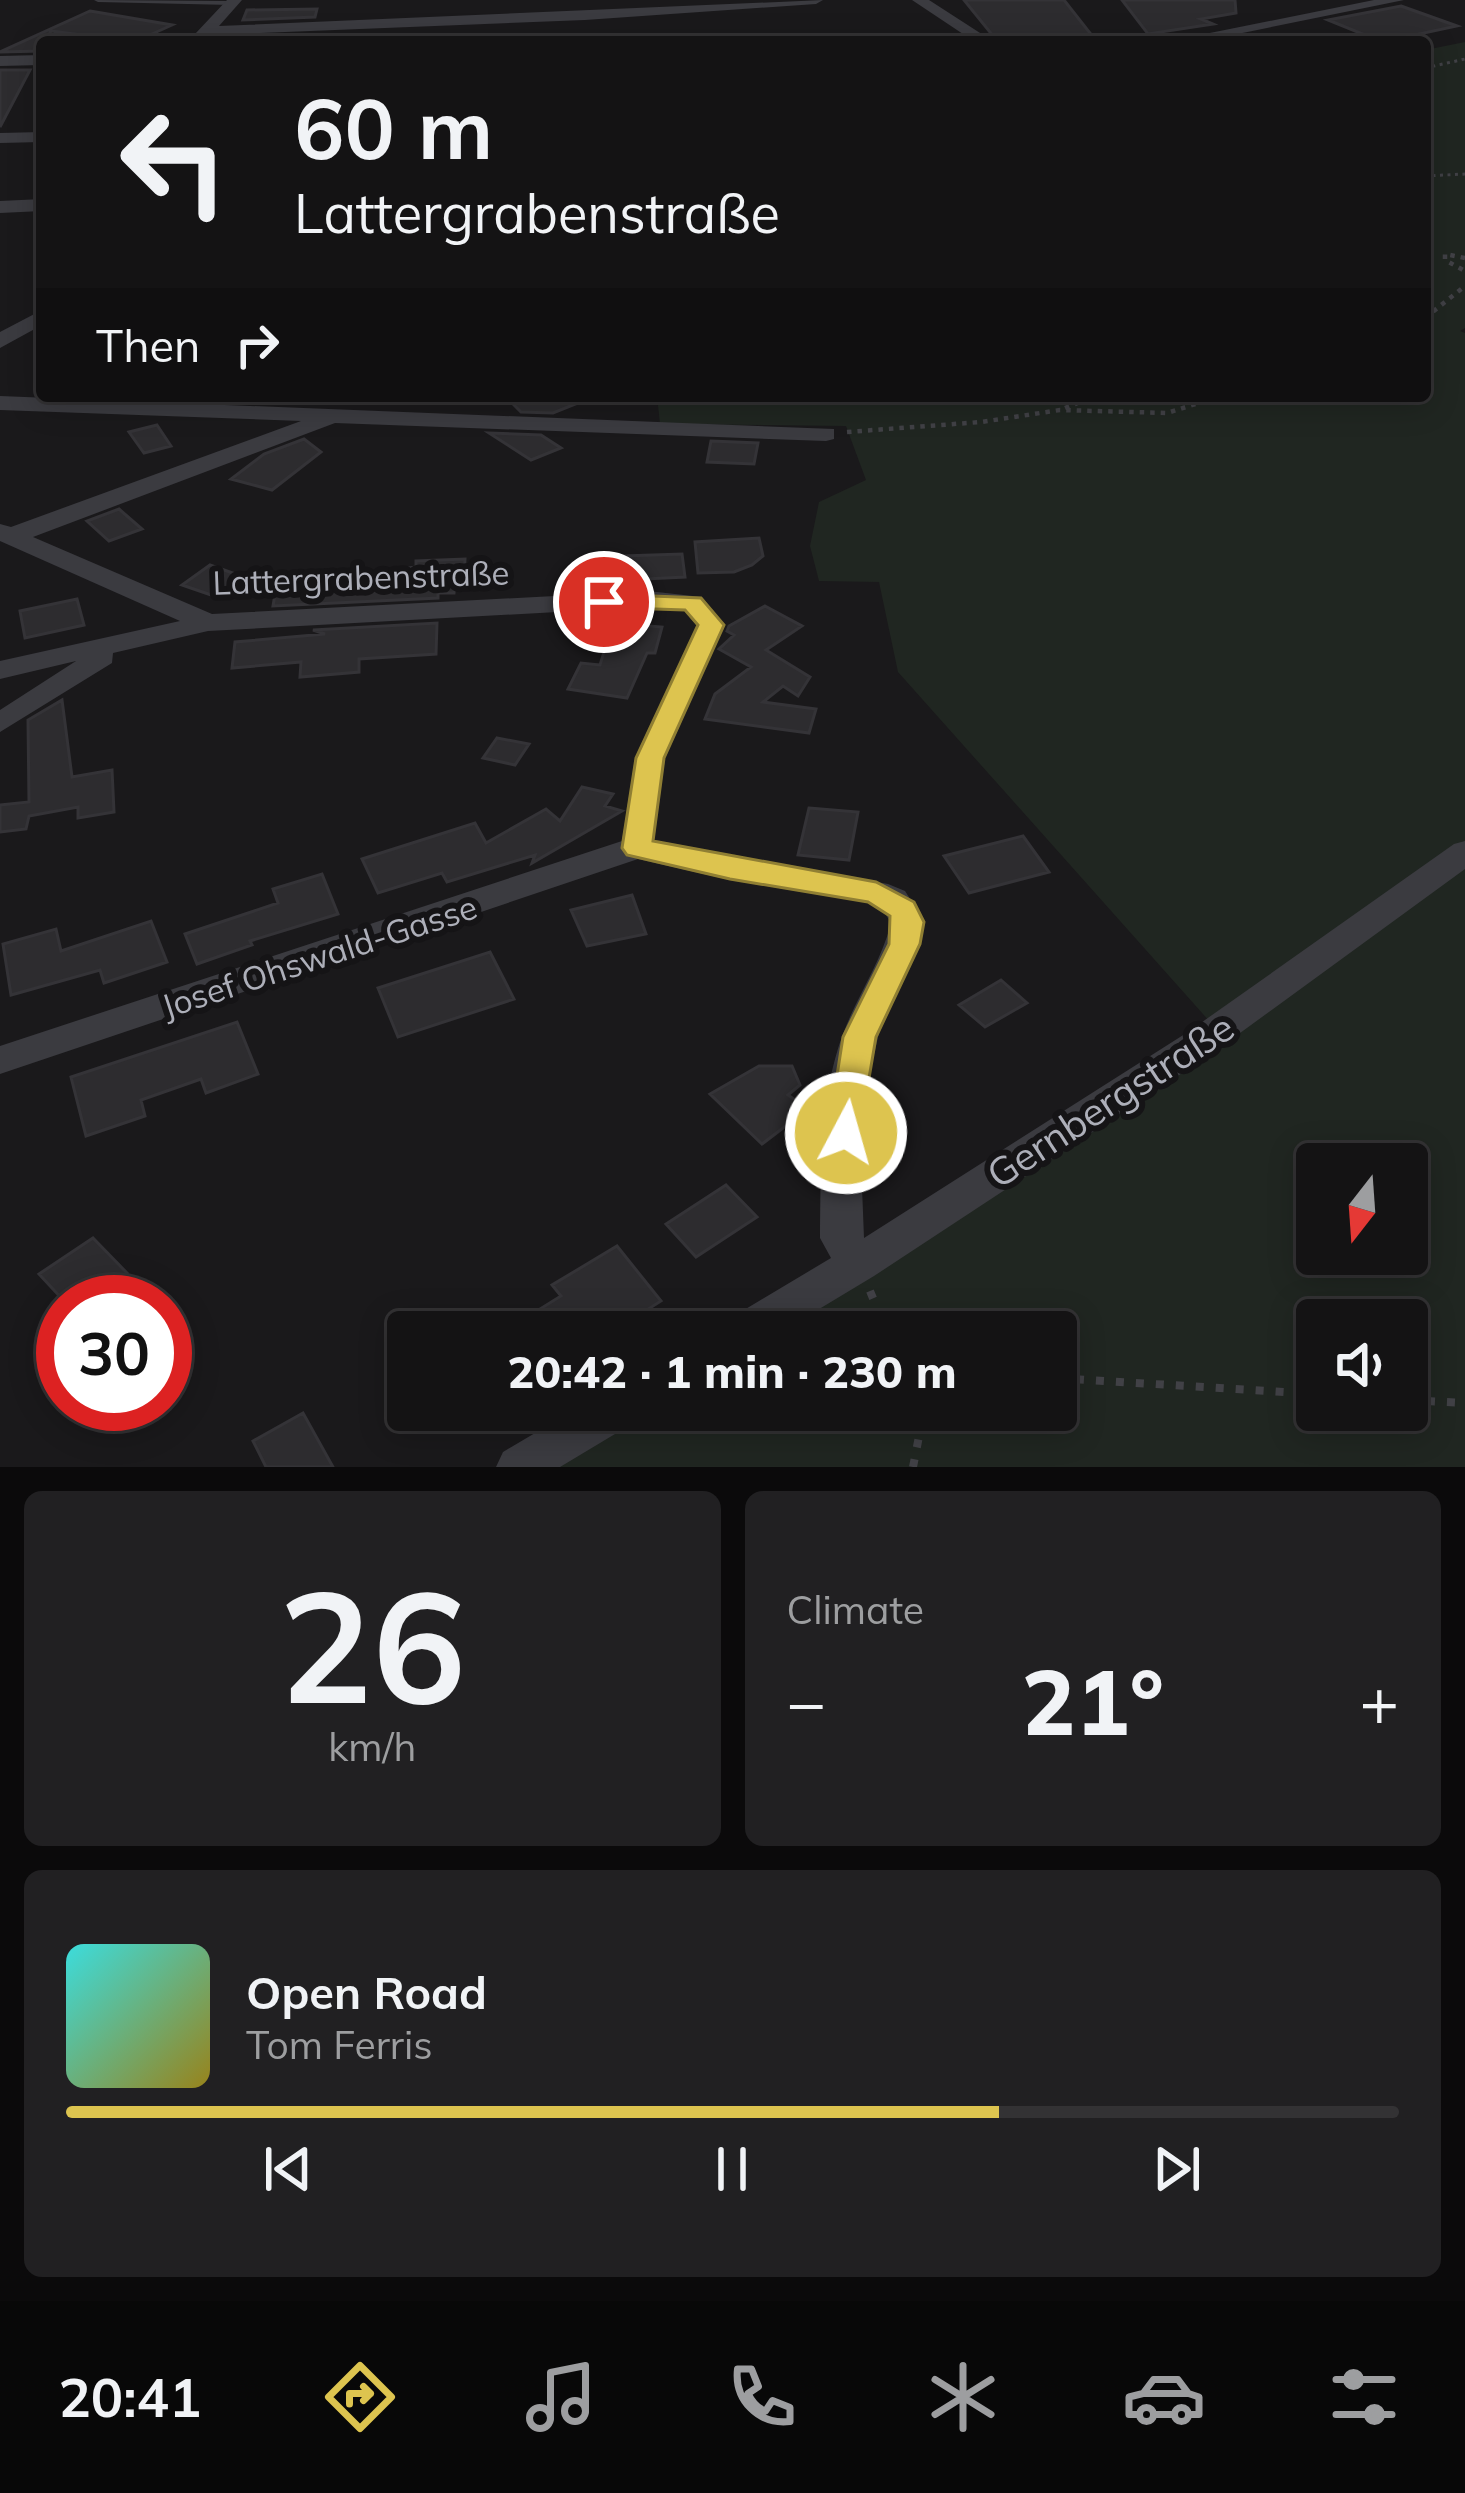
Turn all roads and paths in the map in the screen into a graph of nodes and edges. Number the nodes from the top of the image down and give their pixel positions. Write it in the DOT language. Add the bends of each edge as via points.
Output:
graph roads {
  1 [pos="98,0"];
  2 [pos="557,0"];
  3 [pos="816,0"];
  4 [pos="919,0"];
  5 [pos="1397,0"];
  6 [pos="234,2"];
  7 [pos="1270,8"];
  8 [pos="585,16"];
  9 [pos="1296,19"];
  10 [pos="202,36"];
  11 [pos="219,36"];
  12 [pos="976,36"];
  13 [pos="1205,36"];
  14 [pos="1465,59"];
  15 [pos="36,60"];
  16 [pos="0,61"];
  17 [pos="1431,67"];
  18 [pos="36,136"];
  19 [pos="0,138"];
  20 [pos="1465,174"];
  21 [pos="1431,176"];
  22 [pos="36,205"];
  23 [pos="0,207"];
  24 [pos="1465,258"];
  25 [pos="1465,271"];
  26 [pos="1465,286"];
  27 [pos="1431,313"];
  28 [pos="36,320"];
  29 [pos="0,341"];
  30 [pos="397,402"];
  31 [pos="1080,402"];
  32 [pos="1202,402"];
  33 [pos="0,404"];
  34 [pos="1060,410"];
  35 [pos="337,416"];
  36 [pos="826,434"];
  37 [pos="6,534"];
  38 [pos="208,623"];
  39 [pos="117,647"];
  40 [pos="0,670"];
  41 [pos="0,723"];
  42 [pos="637,848"];
  43 [pos="1465,852"];
  44 [pos="0,1060"];
  45 [pos="859,1263"];
  46 [pos="779,1311"];
  47 [pos="1077,1379"];
  48 [pos="1296,1393"];
  49 [pos="1428,1401"];
  50 [pos="1465,1403"];
  51 [pos="579,1431"];
  52 [pos="918,1431"];
  53 [pos="519,1467"];
  54 [pos="913,1467"];
  1 -- 6 [label="lane"];
  2 -- 8 [label="street"];
  3 -- 8 [label="street"];
  4 -- 12 [label="street"];
  5 -- 9 [label="street"];
  6 -- 10 [label="street"];
  7 -- 9 [label="street"];
  8 -- 11 [label="street"];
  9 -- 13 [label="street"];
  14 -- 17 [label="path"];
  15 -- 16 [label="street"];
  18 -- 19 [label="street"];
  20 -- 21 [label="path"];
  22 -- 23 [label="street"];
  24 -- 25 [label="path" via="1445,254"];
  26 -- 27 [label="path"];
  28 -- 29 [label="street"];
  30 -- 35 [label="street"];
  31 -- 34 [label="path"];
  32 -- 34 [label="path" via="1167,413"];
  33 -- 35 [label="street"];
  34 -- 36 [label="path"];
  35 -- 36 [label="street"];
  35 -- 37 [label="street"];
  37 -- 38 [label="street, Lattergrabenstraße"];
  38 -- 39 [label="street"];
  38 -- 42 [label="street, Lattergrabenstraße" via="692,603 711,625 650,758"];
  39 -- 40 [label="street"];
  39 -- 41 [label="street"];
  42 -- 44 [label="street, Josef Ohswald-Gasse"];
  42 -- 45 [label="street" via="876,892 903,910 905,944 853,1069 840,1238"];
  43 -- 45 [label="street, Gernbergstraße" via="1278,992"];
  45 -- 46 [label="street, Gernbergstraße"];
  47 -- 48 [label="path"];
  49 -- 50 [label="path"];
  51 -- 53 [label="street"];
  52 -- 54 [label="path"];
}
